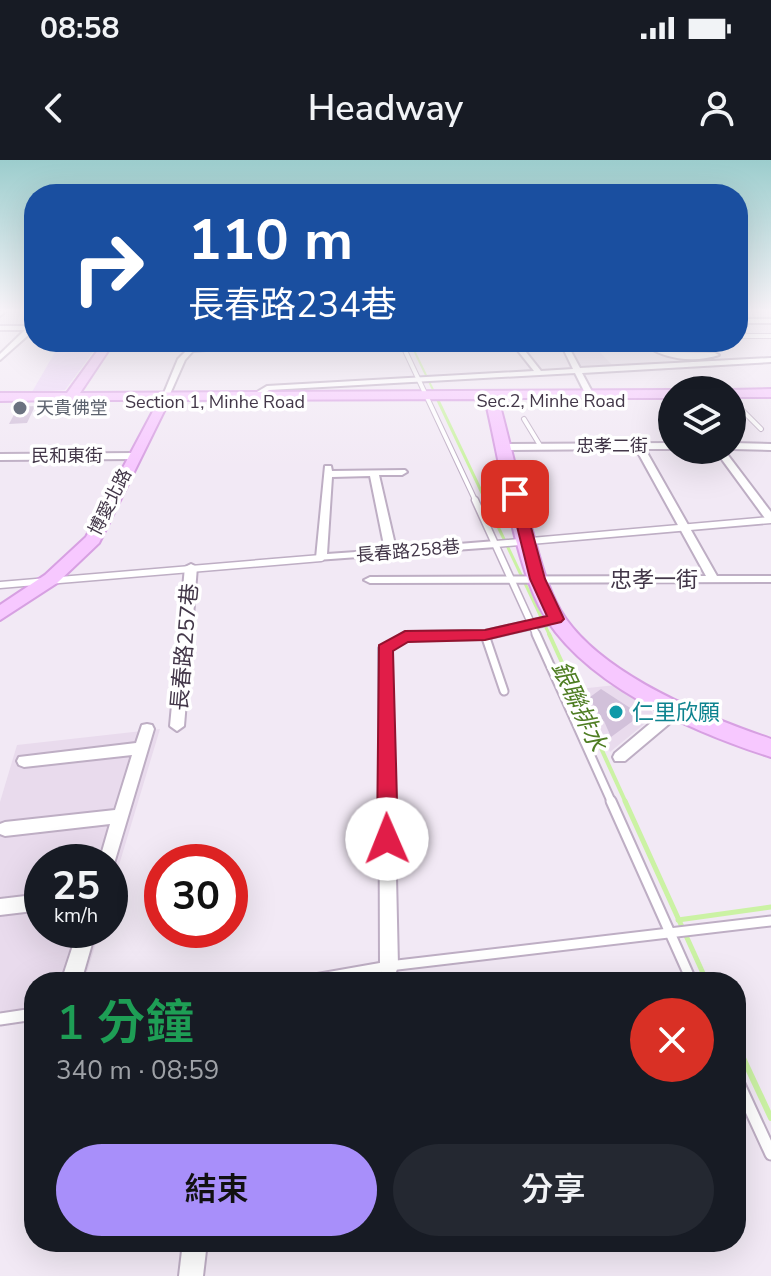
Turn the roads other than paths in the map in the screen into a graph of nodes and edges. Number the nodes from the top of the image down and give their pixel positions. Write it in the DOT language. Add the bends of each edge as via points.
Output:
graph roads {
  1 [pos="94,363"];
  2 [pos="180,363"];
  3 [pos="411,363"];
  4 [pos="531,363"];
  5 [pos="572,363"];
  6 [pos="700,363"];
  7 [pos="576,372"];
  8 [pos="540,374"];
  9 [pos="420,381"];
  10 [pos="256,395"];
  11 [pos="771,396"];
  12 [pos="658,397"];
  13 [pos="746,397"];
  14 [pos="328,398"];
  15 [pos="428,398"];
  16 [pos="591,398"];
  17 [pos="69,399"];
  18 [pos="492,399"];
  19 [pos="0,400"];
  20 [pos="163,400"];
  21 [pos="746,412"];
  22 [pos="524,419"];
  23 [pos="761,429"];
  24 [pos="639,446"];
  25 [pos="658,446"];
  26 [pos="746,446"];
  27 [pos="503,447"];
  28 [pos="541,447"];
  29 [pos="771,447"];
  30 [pos="134,456"];
  31 [pos="0,457"];
  32 [pos="729,464"];
  33 [pos="402,472"];
  34 [pos="374,473"];
  35 [pos="771,520"];
  36 [pos="683,528"];
  37 [pos="527,541"];
  38 [pos="496,544"];
  39 [pos="391,552"];
  40 [pos="321,558"];
  41 [pos="191,567"];
  42 [pos="51,579"];
  43 [pos="512,579"];
  44 [pos="537,579"];
  45 [pos="713,579"];
  46 [pos="771,579"];
  47 [pos="370,580"];
  48 [pos="0,585"];
  49 [pos="0,614"];
  50 [pos="556,619"];
  51 [pos="532,625"];
  52 [pos="485,635"];
  53 [pos="504,691"];
  54 [pos="677,709"];
  55 [pos="177,726"];
  56 [pos="147,729"];
  57 [pos="141,748"];
  58 [pos="771,748"];
  59 [pos="620,757"];
  60 [pos="24,761"];
  61 [pos="121,816"];
  62 [pos="5,829"];
  63 [pos="112,844"];
  64 [pos="24,904"];
  65 [pos="0,907"];
  66 [pos="771,921"];
  67 [pos="669,932"];
  68 [pos="81,948"];
  69 [pos="389,966"];
  70 [pos="74,972"];
  71 [pos="355,972"];
  72 [pos="687,972"];
  73 [pos="24,1015"];
  74 [pos="0,1019"];
  75 [pos="746,1100"];
  76 [pos="771,1154"];
  77 [pos="194,1252"];
  78 [pos="191,1276"];
  1 -- 17 [label="street"];
  2 -- 20 [label="street"];
  3 -- 9 [label="lane"];
  4 -- 8 [label="street"];
  5 -- 7 [label="street"];
  6 -- 7 [label="street"];
  7 -- 8 [label="street"];
  7 -- 16 [label="street"];
  8 -- 9 [label="street"];
  9 -- 10 [label="street" via="267,388"];
  9 -- 15 [label="lane"];
  10 -- 14 [label="street, Section 1, Minhe Road"];
  10 -- 20 [label="street, Section 1, Minhe Road"];
  11 -- 13 [label="street"];
  12 -- 16 [label="street, Sec.2, Minhe Road"];
  14 -- 15 [label="street, Section 1, Minhe Road"];
  14 -- 20 [label="street, Section 1, Minhe Road"];
  15 -- 18 [label="street, Sec.2, Minhe Road"];
  15 -- 38 [label="lane"];
  16 -- 18 [label="street, Sec.2, Minhe Road"];
  17 -- 19 [label="street, Section 1, Minhe Road"];
  17 -- 20 [label="street, Section 1, Minhe Road"];
  18 -- 27 [label="street"];
  20 -- 30 [label="street, 博愛北路"];
  21 -- 23 [label="lane"];
  22 -- 28 [label="lane"];
  24 -- 25 [label="street, 忠孝二街"];
  24 -- 28 [label="street, 忠孝二街"];
  24 -- 36 [label="street"];
  26 -- 29 [label="street"];
  27 -- 28 [label="street, 忠孝二街"];
  27 -- 37 [label="street"];
  30 -- 31 [label="street, 民和東街"];
  30 -- 42 [label="street, 博愛北路" via="93,539"];
  32 -- 35 [label="street"];
  33 -- 34 [label="street"];
  34 -- 39 [label="street"];
  34 -- 40 [label="street" via="327,471"];
  35 -- 36 [label="lane"];
  36 -- 37 [label="lane"];
  36 -- 45 [label="street"];
  37 -- 38 [label="lane"];
  37 -- 44 [label="street"];
  38 -- 39 [label="street, 長春路258巷"];
  38 -- 43 [label="lane"];
  39 -- 40 [label="street, 長春路258巷"];
  40 -- 41 [label="lane, 長春路257巷"];
  41 -- 42 [label="lane, 長春路257巷"];
  41 -- 55 [label="street, 長春路257巷"];
  42 -- 48 [label="lane, 長春路257巷"];
  42 -- 49 [label="street, 博愛北路"];
  43 -- 44 [label="street, 忠孝一街"];
  43 -- 47 [label="street, 忠孝一街"];
  43 -- 51 [label="lane"];
  44 -- 45 [label="street, 忠孝一街"];
  44 -- 50 [label="street"];
  45 -- 46 [label="street, 忠孝一街"];
  50 -- 51 [label="street"];
  50 -- 54 [label="street" via="600,662"];
  51 -- 52 [label="street"];
  51 -- 67 [label="lane"];
  52 -- 53 [label="lane"];
  52 -- 69 [label="street" via="405,636 385,648"];
  54 -- 58 [label="street"];
  54 -- 59 [label="street"];
  56 -- 57 [label="street"];
  57 -- 60 [label="street"];
  57 -- 61 [label="street"];
  61 -- 62 [label="street"];
  61 -- 63 [label="street"];
  64 -- 65 [label="street"];
  66 -- 67 [label="lane"];
  67 -- 69 [label="lane"];
  67 -- 72 [label="lane"];
  68 -- 70 [label="street"];
  69 -- 71 [label="lane"];
  73 -- 74 [label="lane"];
  75 -- 76 [label="lane"];
  77 -- 78 [label="street"];
}
